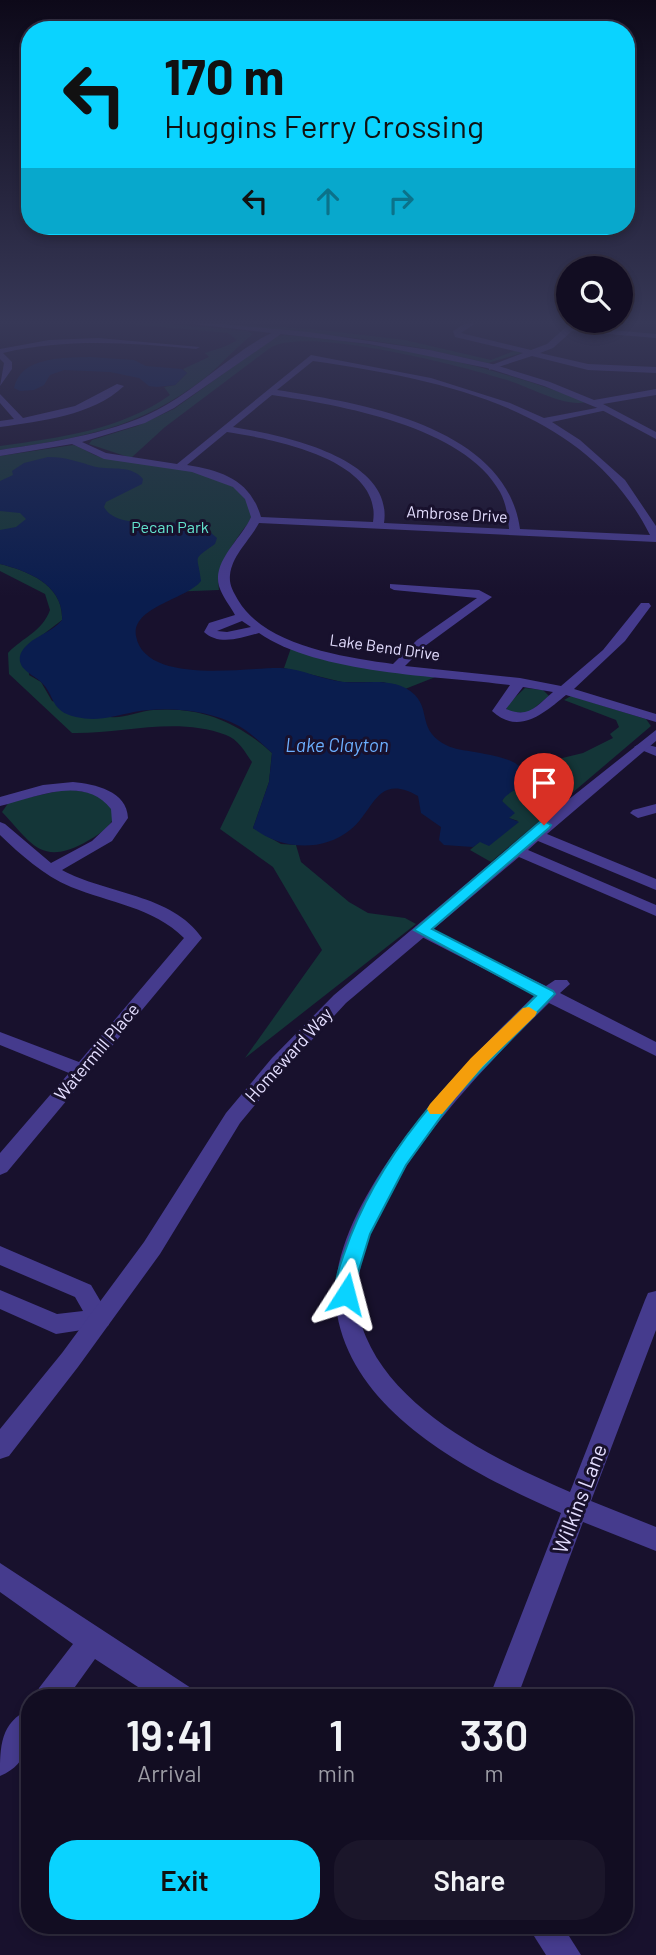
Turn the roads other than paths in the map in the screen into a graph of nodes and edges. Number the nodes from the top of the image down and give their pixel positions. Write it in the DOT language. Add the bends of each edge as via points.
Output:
graph roads {
  1 [pos="15,414"];
  2 [pos="54,414"];
  3 [pos="155,414"];
  4 [pos="243,414"];
  5 [pos="378,414"];
  6 [pos="524,414"];
  7 [pos="543,414"];
  8 [pos="576,414"];
  9 [pos="616,414"];
  10 [pos="531,417"];
  11 [pos="21,421"];
  12 [pos="541,422"];
  13 [pos="0,424"];
  14 [pos="225,429"];
  15 [pos="656,436"];
  16 [pos="75,441"];
  17 [pos="0,453"];
  18 [pos="180,466"];
  19 [pos="256,520"];
  20 [pos="378,526"];
  21 [pos="515,532"];
  22 [pos="656,538"];
  23 [pos="394,586"];
  24 [pos="645,606"];
  25 [pos="243,617"];
  26 [pos="259,629"];
  27 [pos="396,668"];
  28 [pos="520,682"];
  29 [pos="563,690"];
  30 [pos="656,719"];
  31 [pos="656,734"];
  32 [pos="649,750"];
  33 [pos="0,802"];
  34 [pos="656,808"];
  35 [pos="638,813"];
  36 [pos="0,827"];
  37 [pos="534,834"];
  38 [pos="515,850"];
  39 [pos="52,869"];
  40 [pos="656,886"];
  41 [pos="656,911"];
  42 [pos="422,930"];
  43 [pos="554,989"];
  44 [pos="0,1038"];
  45 [pos="656,1050"];
  46 [pos="81,1070"];
  47 [pos="0,1167"];
  48 [pos="0,1255"];
  49 [pos="0,1299"];
  50 [pos="656,1300"];
  51 [pos="100,1319"];
  52 [pos="0,1448"];
  53 [pos="577,1507"];
  54 [pos="656,1539"];
  55 [pos="0,1576"];
  56 [pos="92,1641"];
  57 [pos="56,1689"];
  58 [pos="167,1689"];
  59 [pos="506,1689"];
  60 [pos="21,1735"];
  61 [pos="0,1762"];
  62 [pos="550,1934"];
  63 [pos="565,1955"];
  1 -- 11 [label="street"];
  2 -- 11 [label="street"];
  3 -- 16 [label="street"];
  4 -- 14 [label="street"];
  5 -- 21 [label="street" via="444,441 475,462 502,487"];
  6 -- 10 [label="street"];
  7 -- 10 [label="street"];
  8 -- 12 [label="street"];
  9 -- 15 [label="street"];
  10 -- 12 [label="street"];
  11 -- 13 [label="street"];
  12 -- 22 [label="street" via="608,467 634,496"];
  14 -- 18 [label="street"];
  14 -- 20 [label="street" via="291,442 349,469 376,496"];
  16 -- 17 [label="street"];
  16 -- 18 [label="street" via="103,456"];
  18 -- 19 [label="street" via="242,489 254,504"];
  19 -- 20 [label="street, Ambrose Drive"];
  19 -- 25 [label="street, Lake Bend Drive" via="223,575 229,597"];
  20 -- 21 [label="street, Ambrose Drive"];
  21 -- 22 [label="street, Ambrose Drive"];
  23 -- 27 [label="street" via="486,597 421,643"];
  24 -- 29 [label="street" via="608,654"];
  25 -- 26 [label="street, Lake Bend Drive"];
  25 -- 26 [label="street" via="209,632 218,637"];
  26 -- 27 [label="street, Lake Bend Drive" via="309,651"];
  27 -- 28 [label="street, Lake Bend Drive"];
  28 -- 29 [label="street, Lake Bend Drive"];
  28 -- 29 [label="street" via="499,711 517,719 532,716"];
  29 -- 30 [label="street, Lake Bend Drive"];
  31 -- 32 [label="street, Homeward Way"];
  32 -- 37 [label="street, Homeward Way"];
  33 -- 39 [label="street" via="71,787 99,792 118,805 121,815 109,835"];
  34 -- 35 [label="street"];
  36 -- 39 [label="street"];
  37 -- 38 [label="street, Homeward Way"];
  37 -- 40 [label="street"];
  38 -- 41 [label="street"];
  38 -- 42 [label="street, Homeward Way"];
  39 -- 46 [label="street, Watermill Place" via="76,883 182,924 194,938"];
  42 -- 43 [label="street"];
  42 -- 51 [label="street, Homeward Way" via="340,999 233,1118 152,1248"];
  43 -- 45 [label="street"];
  43 -- 53 [label="street" via="450,1092 400,1160 360,1234 346,1294 354,1337 365,1360 411,1412 477,1458"];
  44 -- 46 [label="street"];
  46 -- 47 [label="street, Watermill Place"];
  48 -- 51 [label="street" via="83,1292"];
  49 -- 51 [label="street" via="56,1324"];
  50 -- 53 [label="street, Wilkins Lane"];
  51 -- 52 [label="street, Homeward Way"];
  53 -- 54 [label="street"];
  53 -- 59 [label="street, Wilkins Lane"];
  55 -- 56 [label="street"];
  56 -- 57 [label="street"];
  56 -- 58 [label="street"];
  60 -- 61 [label="street"];
  62 -- 63 [label="street"];
}
